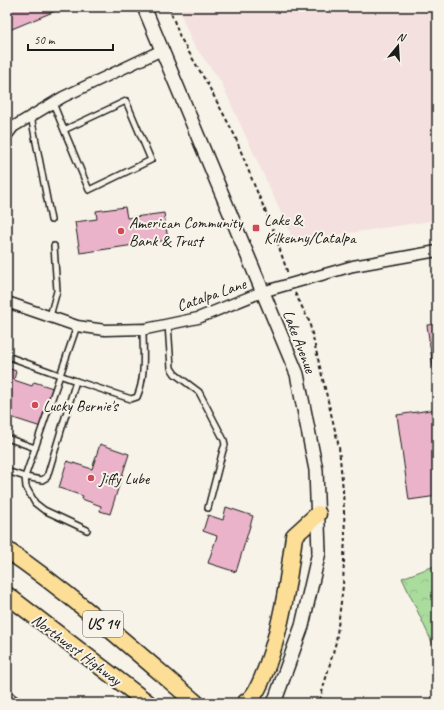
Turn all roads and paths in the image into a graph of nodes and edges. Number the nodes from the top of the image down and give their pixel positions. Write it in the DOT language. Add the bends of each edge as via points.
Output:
graph roads {
  1 [pos="144,7"];
  2 [pos="162,50"];
  3 [pos="53,103"];
  4 [pos="31,116"];
  5 [pos="64,130"];
  6 [pos="7,135"];
  7 [pos="51,220"];
  8 [pos="54,246"];
  9 [pos="437,251"];
  10 [pos="262,292"];
  11 [pos="7,302"];
  12 [pos="50,316"];
  13 [pos="168,324"];
  14 [pos="77,326"];
  15 [pos="143,329"];
  16 [pos="7,356"];
  17 [pos="60,375"];
  18 [pos="76,381"];
  19 [pos="7,438"];
  20 [pos="35,448"];
  21 [pos="7,471"];
  22 [pos="26,477"];
  23 [pos="208,508"];
  24 [pos="318,514"];
  25 [pos="87,530"];
  26 [pos="7,550"];
  27 [pos="7,595"];
  28 [pos="7,693"];
  29 [pos="7,700"];
  30 [pos="197,702"];
  31 [pos="16,703"];
  32 [pos="20,703"];
  33 [pos="148,703"];
  34 [pos="245,703"];
  35 [pos="274,703"];
  1 -- 2 [label="street, Lake Avenue"];
  2 -- 3 [label="street"];
  2 -- 10 [label="street, Lake Avenue"];
  3 -- 4 [label="street"];
  3 -- 5 [label="lane"];
  4 -- 6 [label="street" via="13,127"];
  4 -- 7 [label="lane"];
  5 -- 5 [label="lane" via="126,101 151,160 89,190"];
  8 -- 12 [label="lane" via="57,291"];
  9 -- 10 [label="street, Catalpa Lane" via="353,266"];
  10 -- 13 [label="street, Catalpa Lane" via="198,318"];
  10 -- 24 [label="street, Lake Avenue" via="297,374 316,470"];
  11 -- 12 [label="street, Catalpa Lane"];
  12 -- 14 [label="street, Catalpa Lane"];
  13 -- 15 [label="street, Catalpa Lane"];
  13 -- 23 [label="lane" via="171,368 199,392 224,440 225,445"];
  14 -- 15 [label="street, Catalpa Lane" via="105,330"];
  14 -- 17 [label="lane"];
  15 -- 18 [label="lane" via="142,380 137,397 131,399"];
  16 -- 17 [label="lane"];
  17 -- 18 [label="lane"];
  17 -- 20 [label="lane"];
  18 -- 22 [label="lane" via="47,477 42,480"];
  19 -- 20 [label="lane"];
  20 -- 22 [label="lane"];
  21 -- 22 [label="lane"];
  22 -- 25 [label="lane" via="26,487 35,503 44,510"];
  24 -- 34 [label="main road" via="294,536 289,581 271,655 259,687"];
  24 -- 35 [label="street, Lake Avenue" via="319,552 302,626"];
  26 -- 30 [label="main road, Northwest Highway / US 14" via="90,613"];
  27 -- 33 [label="main road, Northwest Highway / US 14"];
  28 -- 32 [label="lane"];
  29 -- 31 [label="lane"];
}
